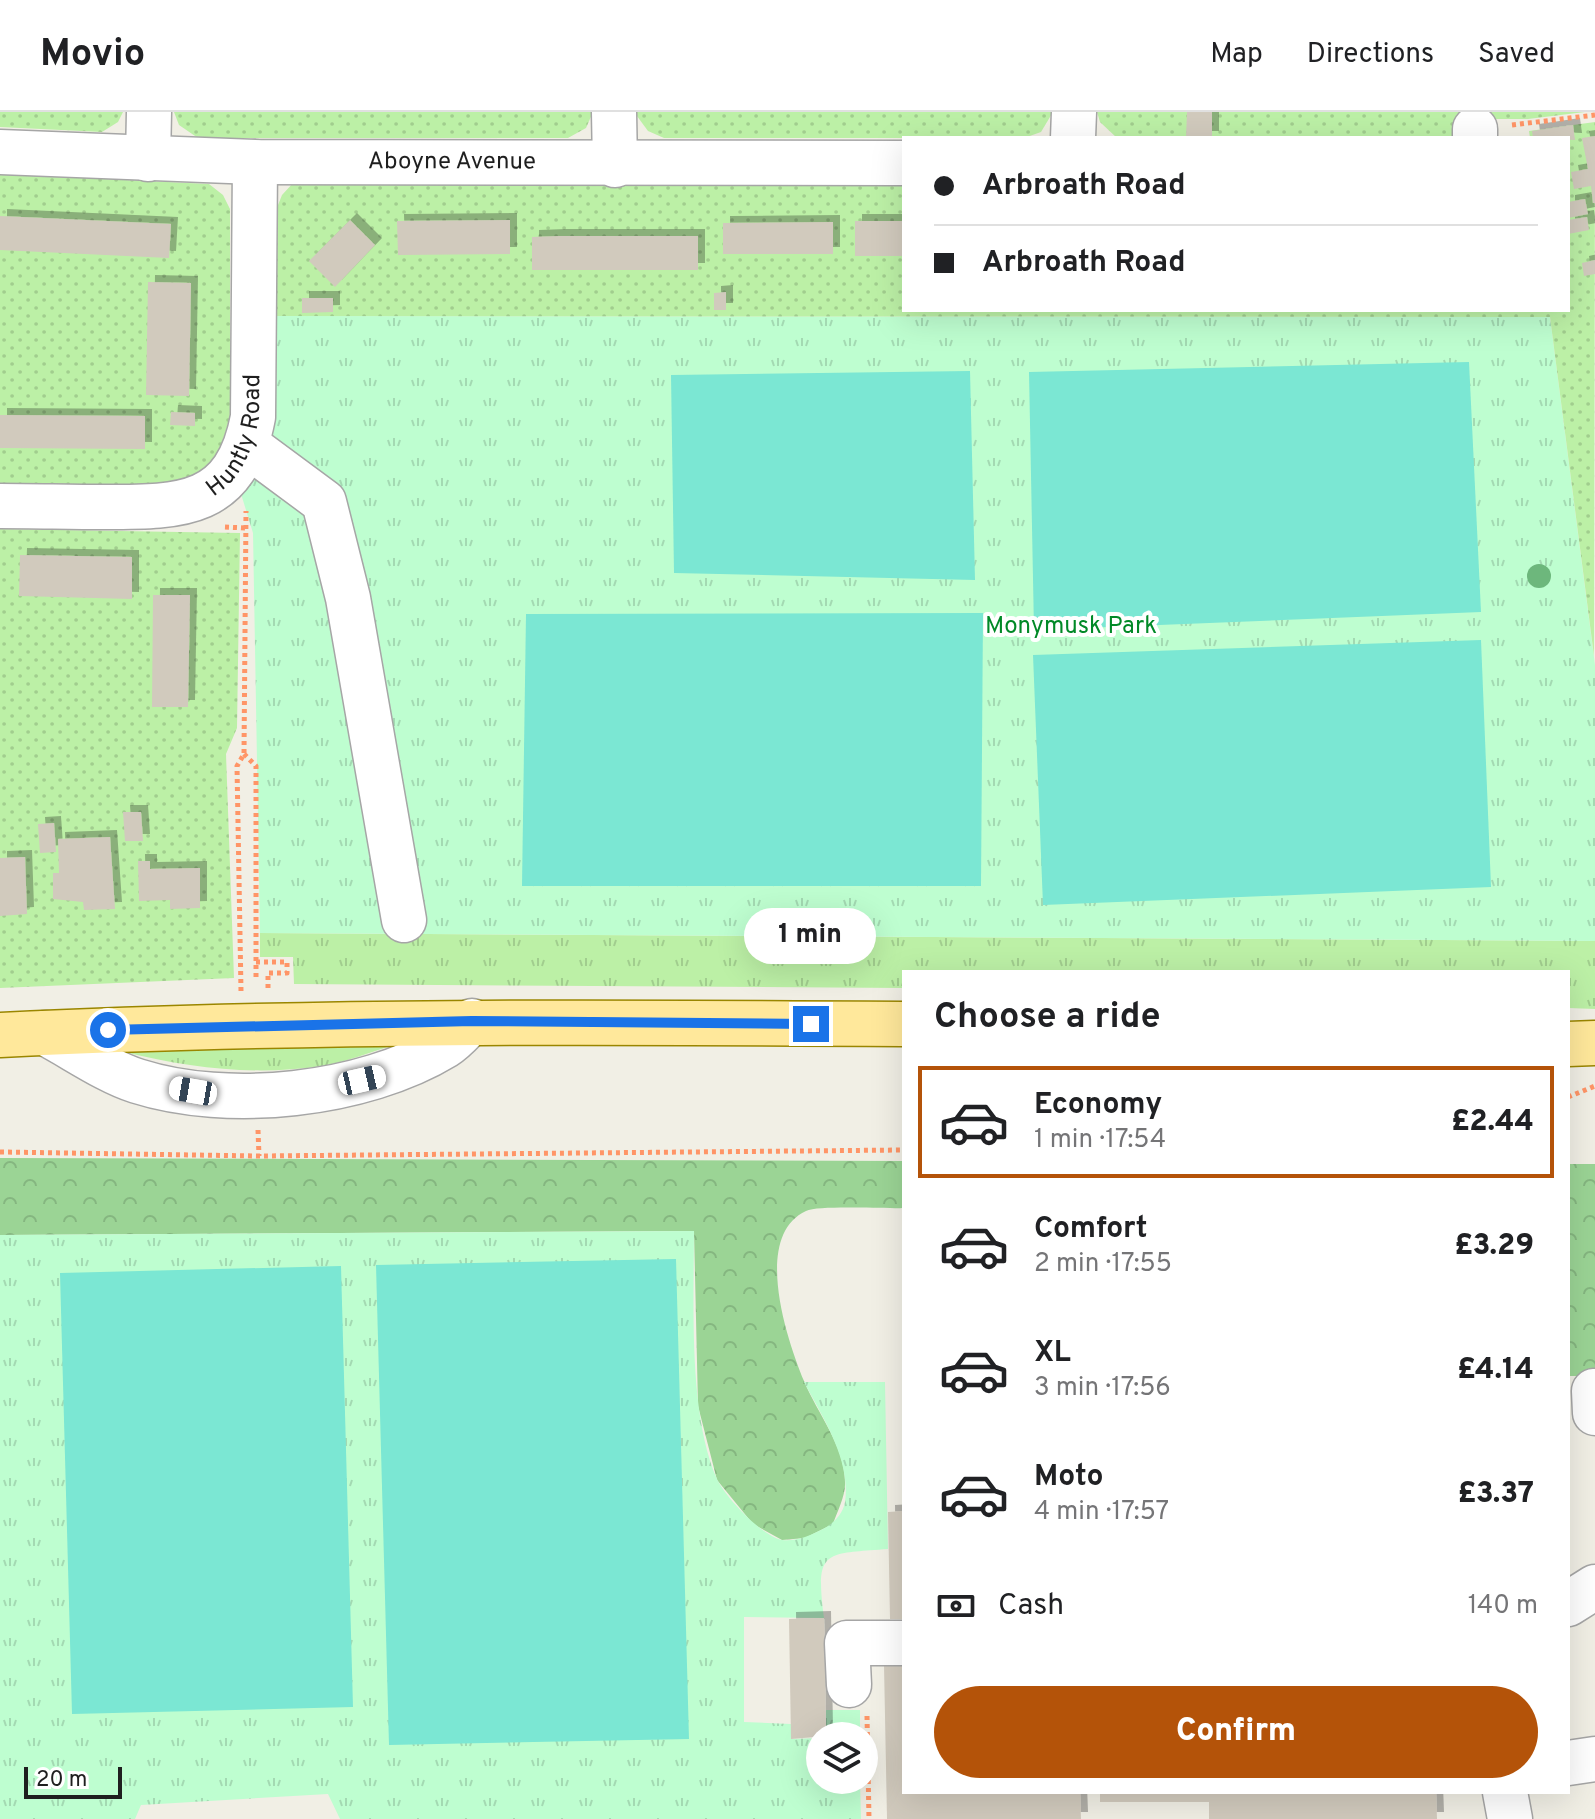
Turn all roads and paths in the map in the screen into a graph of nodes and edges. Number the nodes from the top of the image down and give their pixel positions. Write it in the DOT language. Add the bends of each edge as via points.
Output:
graph roads {
  1 [pos="149,112"];
  2 [pos="614,112"];
  3 [pos="1074,112"];
  4 [pos="1595,115"];
  5 [pos="1475,134"];
  6 [pos="1073,136"];
  7 [pos="0,152"];
  8 [pos="148,159"];
  9 [pos="255,162"];
  10 [pos="902,163"];
  11 [pos="615,165"];
  12 [pos="241,458"];
  13 [pos="0,506"];
  14 [pos="244,754"];
  15 [pos="404,920"];
  16 [pos="256,962"];
  17 [pos="256,977"];
  18 [pos="241,992"];
  19 [pos="268,992"];
  20 [pos="472,1021"];
  21 [pos="902,1024"];
  22 [pos="45,1033"];
  23 [pos="0,1035"];
  24 [pos="1595,1043"];
  25 [pos="1570,1044"];
  26 [pos="1595,1086"];
  27 [pos="1570,1096"];
  28 [pos="258,1125"];
  29 [pos="902,1150"];
  30 [pos="0,1152"];
  31 [pos="259,1156"];
  32 [pos="1594,1391"];
  33 [pos="1595,1413"];
  34 [pos="1595,1587"];
  35 [pos="1570,1603"];
  36 [pos="902,1643"];
  37 [pos="849,1685"];
  38 [pos="1595,1759"];
  39 [pos="1570,1763"];
  40 [pos="1505,1794"];
  41 [pos="869,1819"];
  42 [pos="1510,1819"];
  1 -- 8 [label="street"];
  2 -- 11 [label="street"];
  3 -- 6 [label="street"];
  4 -- 5 [label="path"];
  7 -- 8 [label="street, Aboyne Avenue"];
  8 -- 9 [label="street, Aboyne Avenue"];
  9 -- 11 [label="street, Aboyne Avenue"];
  9 -- 12 [label="street, Huntly Road" via="253,417"];
  10 -- 11 [label="street, Aboyne Avenue"];
  12 -- 13 [label="street, Huntly Road" via="206,495 168,507"];
  12 -- 14 [label="path" via="247,485"];
  12 -- 15 [label="street" via="324,502 348,598"];
  14 -- 16 [label="path" via="256,766"];
  14 -- 18 [label="path" via="237,766"];
  16 -- 17 [label="path"];
  16 -- 19 [label="path" via="287,962 287,973 268,973"];
  20 -- 21 [label="main road"];
  20 -- 22 [label="main road"];
  20 -- 22 [label="street" via="447,1045 387,1074 312,1091 221,1096 136,1081"];
  22 -- 23 [label="main road"];
  24 -- 25 [label="main road"];
  26 -- 27 [label="path"];
  28 -- 31 [label="path"];
  29 -- 31 [label="path"];
  30 -- 31 [label="path"];
  32 -- 33 [label="street"];
  34 -- 35 [label="street"];
  36 -- 37 [label="street" via="847,1643"];
  37 -- 41 [label="path" via="867,1709"];
  38 -- 39 [label="street"];
  40 -- 42 [label="street"];
}
